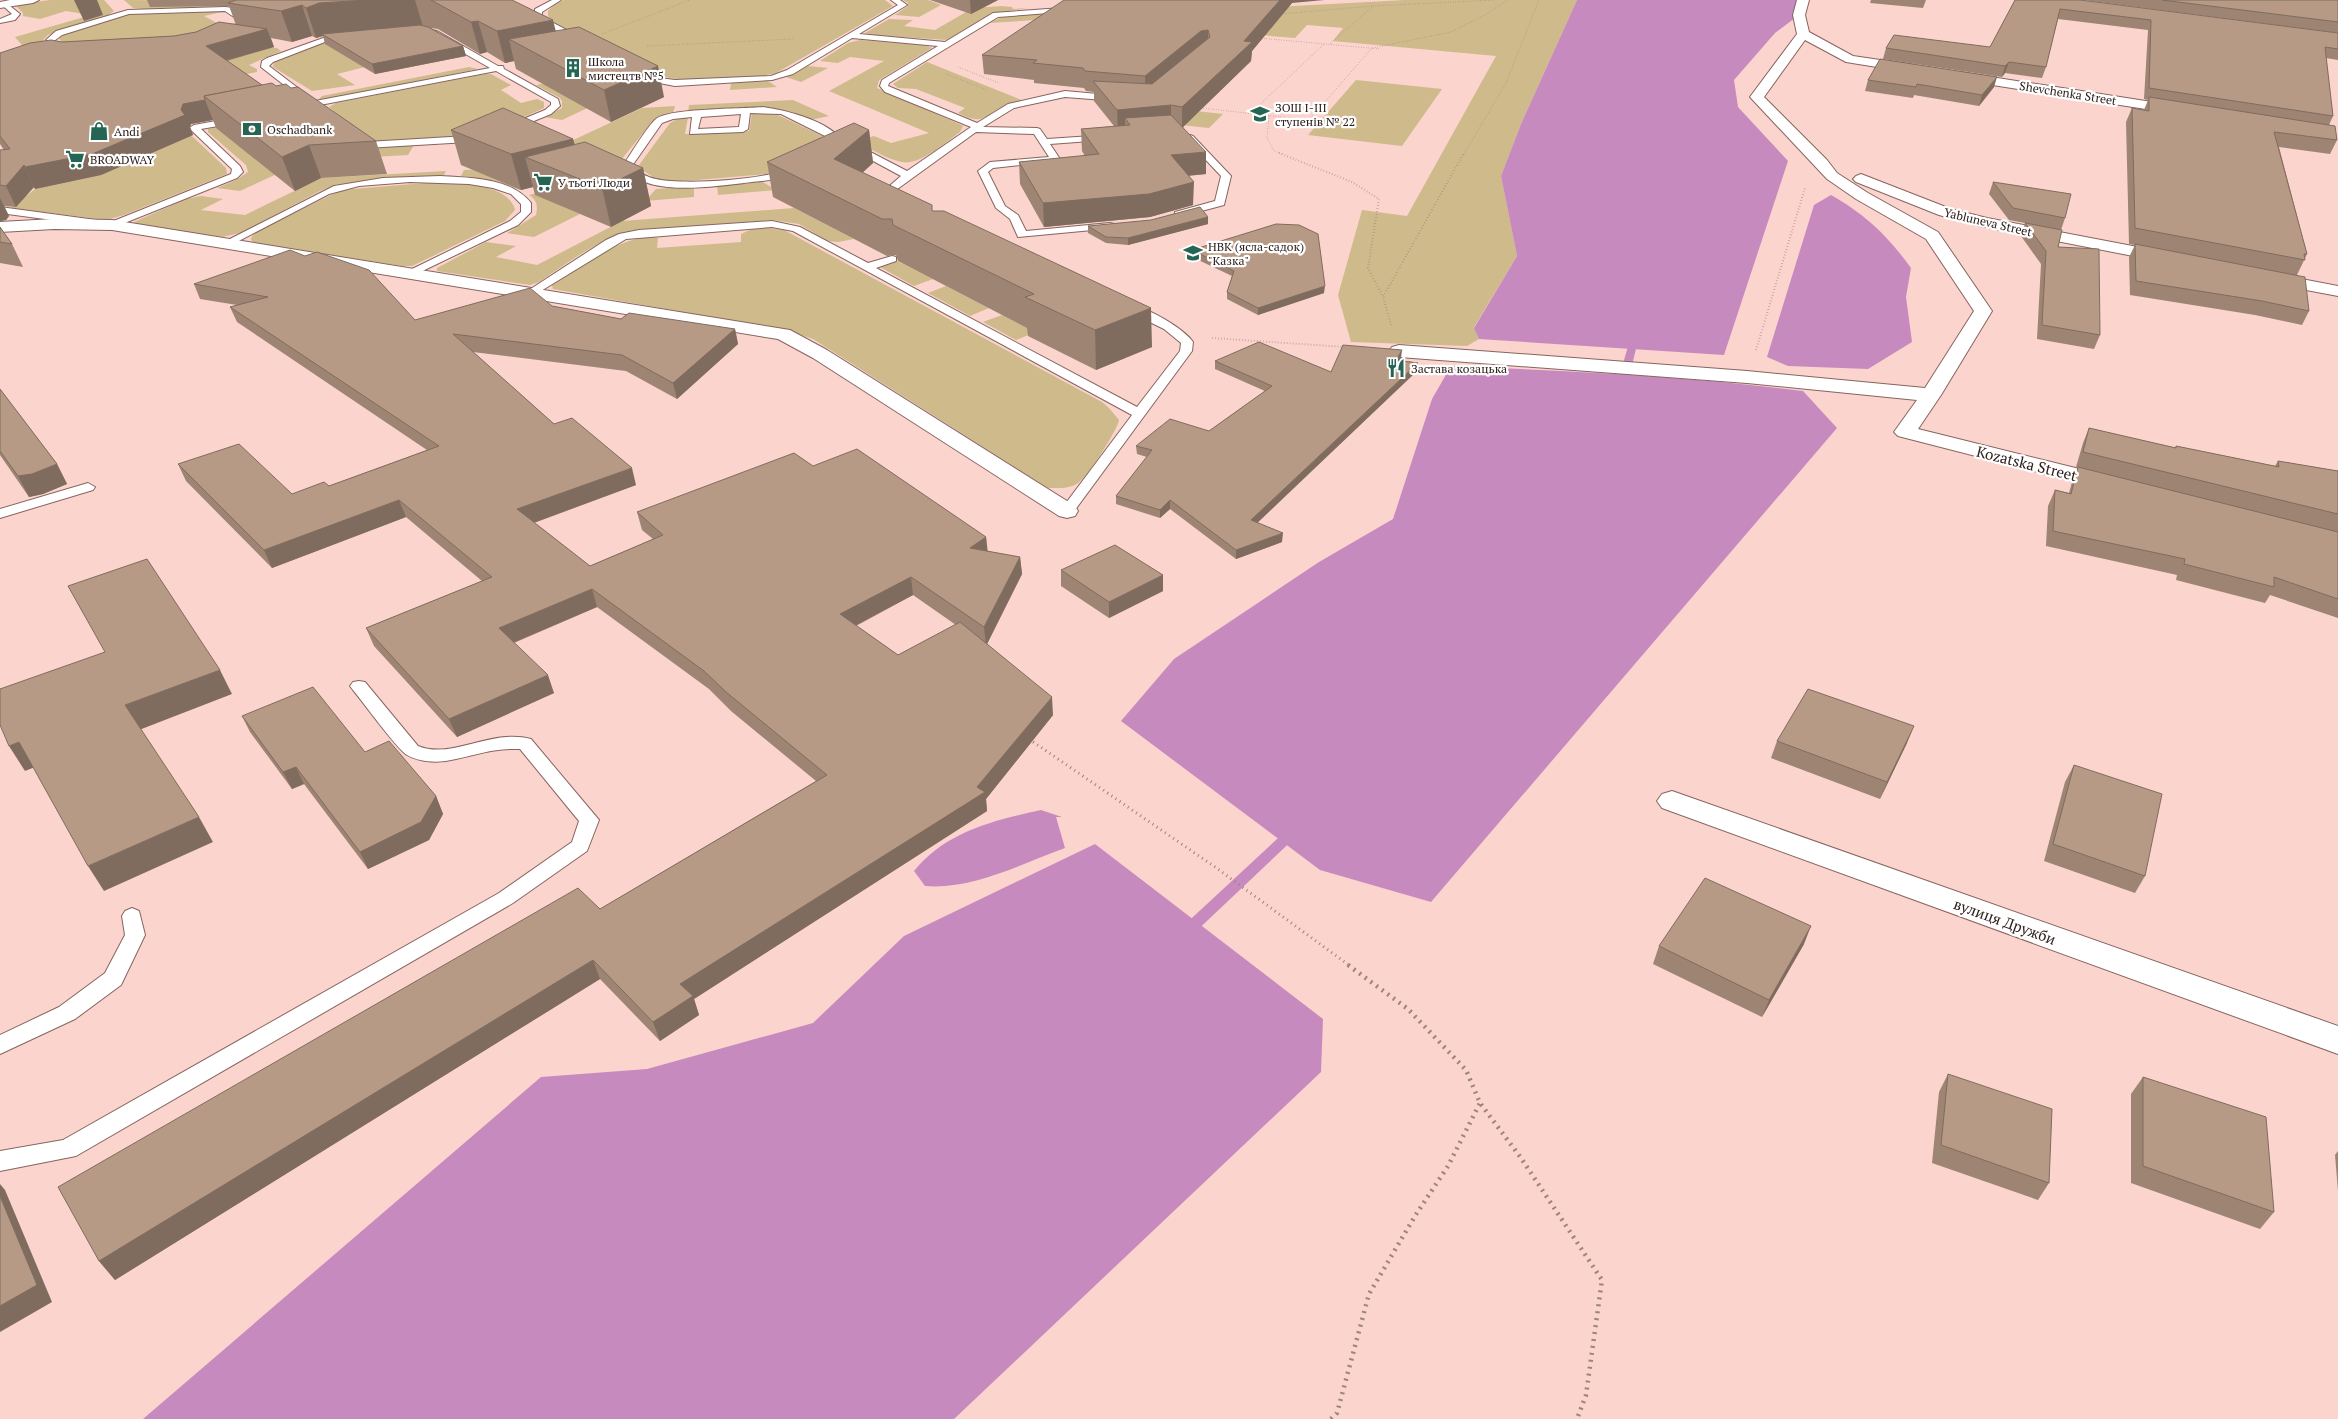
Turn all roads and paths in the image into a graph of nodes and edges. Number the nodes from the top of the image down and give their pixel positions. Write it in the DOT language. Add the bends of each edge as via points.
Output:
graph roads {
  1 [pos="34,0"];
  2 [pos="549,0"];
  3 [pos="556,0"];
  4 [pos="690,0"];
  5 [pos="895,0"];
  6 [pos="1104,0"];
  7 [pos="1495,0"];
  8 [pos="1508,0"];
  9 [pos="1539,0"];
  10 [pos="1803,0"];
  11 [pos="2,5"];
  12 [pos="122,6"];
  13 [pos="1373,6"];
  14 [pos="128,12"];
  15 [pos="1274,14"];
  16 [pos="0,21"];
  17 [pos="261,22"];
  18 [pos="251,23"];
  19 [pos="1803,34"];
  20 [pos="852,36"];
  21 [pos="225,37"];
  22 [pos="1254,38"];
  23 [pos="245,39"];
  24 [pos="793,39"];
  25 [pos="586,43"];
  26 [pos="284,44"];
  27 [pos="1324,44"];
  28 [pos="1329,44"];
  29 [pos="563,45"];
  30 [pos="948,45"];
  31 [pos="304,47"];
  32 [pos="646,47"];
  33 [pos="1372,48"];
  34 [pos="1380,49"];
  35 [pos="504,58"];
  36 [pos="485,62"];
  37 [pos="918,62"];
  38 [pos="965,62"];
  39 [pos="515,65"];
  40 [pos="631,66"];
  41 [pos="497,68"];
  42 [pos="1928,71"];
  43 [pos="1948,74"];
  44 [pos="999,83"];
  45 [pos="1130,100"];
  46 [pos="299,101"];
  47 [pos="314,104"];
  48 [pos="1021,104"];
  49 [pos="1195,107"];
  50 [pos="746,111"];
  51 [pos="697,114"];
  52 [pos="1250,114"];
  53 [pos="2201,114"];
  54 [pos="1269,116"];
  55 [pos="249,117"];
  56 [pos="976,127"];
  57 [pos="1179,133"];
  58 [pos="1112,136"];
  59 [pos="834,137"];
  60 [pos="472,140"];
  61 [pos="1044,142"];
  62 [pos="466,151"];
  63 [pos="1827,169"];
  64 [pos="907,175"];
  65 [pos="915,207"];
  66 [pos="22,213"];
  67 [pos="1168,217"];
  68 [pos="1,221"];
  69 [pos="112,225"];
  70 [pos="1121,225"];
  71 [pos="226,243"];
  72 [pos="892,259"];
  73 [pos="2182,261"];
  74 [pos="867,267"];
  75 [pos="412,273"];
  76 [pos="2250,274"];
  77 [pos="2338,291"];
  78 [pos="532,292"];
  79 [pos="1383,297"];
  80 [pos="1119,303"];
  81 [pos="1181,335"];
  82 [pos="1399,351"];
  83 [pos="1747,376"];
  84 [pos="1931,395"];
  85 [pos="1138,413"];
  86 [pos="88,487"];
  87 [pos="2136,490"];
  88 [pos="1067,510"];
  89 [pos="0,514"];
  90 [pos="359,686"];
  91 [pos="1028,738"];
  92 [pos="1672,802"];
  93 [pos="132,916"];
  94 [pos="2338,1040"];
  95 [pos="0,1044"];
  96 [pos="1480,1103"];
  97 [pos="0,1160"];
  98 [pos="1331,1419"];
  99 [pos="1577,1419"];
  1 -- 11 [label="street"];
  2 -- 3 [label="lane"];
  3 -- 25 [label="lane" via="538,11 538,18"];
  4 -- 25 [label="path"];
  5 -- 20 [label="lane" via="903,5"];
  6 -- 30 [label="lane" via="1062,10 996,15"];
  7 -- 13 [label="path"];
  8 -- 33 [label="path" via="1451,32"];
  9 -- 79 [label="path" via="1506,83"];
  10 -- 19 [label="street" via="1799,15"];
  11 -- 16 [label="lane" via="16,14"];
  12 -- 14 [label="lane"];
  13 -- 15 [label="path"];
  13 -- 28 [label="path"];
  14 -- 18 [label="lane" via="225,9"];
  14 -- 21 [label="lane" via="54,35 50,40 54,55 181,50"];
  17 -- 18 [label="lane"];
  18 -- 21 [label="lane" via="249,28"];
  19 -- 42 [label="street" via="1850,59"];
  19 -- 63 [label="street" via="1757,97"];
  20 -- 30 [label="lane"];
  20 -- 40 [label="lane" via="790,72 772,78 675,83 657,80"];
  21 -- 23 [label="lane"];
  22 -- 27 [label="path"];
  24 -- 32 [label="path"];
  25 -- 29 [label="lane"];
  26 -- 31 [label="lane"];
  27 -- 28 [label="path"];
  27 -- 52 [label="path"];
  28 -- 33 [label="path"];
  30 -- 37 [label="lane"];
  31 -- 36 [label="lane" via="336,37 423,31 434,33"];
  31 -- 46 [label="lane" via="265,65"];
  33 -- 34 [label="path"];
  33 -- 54 [label="path" via="1308,120"];
  35 -- 36 [label="lane"];
  36 -- 41 [label="lane"];
  36 -- 46 [label="lane"];
  37 -- 48 [label="path"];
  37 -- 56 [label="lane" via="885,82 884,86"];
  38 -- 44 [label="path" via="958,67"];
  39 -- 41 [label="lane"];
  41 -- 47 [label="lane"];
  41 -- 60 [label="lane" via="555,101 556,106 500,133"];
  43 -- 53 [label="street, Shevchenka Street"];
  45 -- 48 [label="lane" via="1064,94"];
  46 -- 47 [label="lane"];
  46 -- 47 [label="lane"];
  47 -- 60 [label="lane" via="366,145"];
  48 -- 56 [label="lane" via="1011,106"];
  49 -- 52 [label="path"];
  50 -- 51 [label="lane"];
  50 -- 51 [label="lane" via="743,129 693,132"];
  50 -- 59 [label="lane" via="782,112"];
  51 -- 59 [label="lane" via="671,116 660,122 622,168 648,180 670,185 770,177 784,174 827,147"];
  52 -- 54 [label="path"];
  54 -- 79 [label="path" via="1267,138 1274,151 1352,182 1379,199 1368,268"];
  55 -- 69 [label="lane" via="194,128 237,168 234,176"];
  56 -- 61 [label="lane" via="1037,131"];
  56 -- 64 [label="lane"];
  57 -- 67 [label="lane" via="1187,134 1226,176 1220,203"];
  58 -- 61 [label="lane"];
  59 -- 64 [label="lane"];
  60 -- 62 [label="lane"];
  61 -- 70 [label="lane" via="1055,159 990,165 983,171 1001,208 1014,217 1022,234"];
  63 -- 73 [label="street, Yabluneva Street" via="1986,224"];
  63 -- 83 [label="path" via="1806,188"];
  63 -- 84 [label="street" via="1862,196 1932,236 1983,311"];
  64 -- 65 [label="lane" via="891,189 892,194"];
  66 -- 68 [label="lane"];
  66 -- 68 [label="lane" via="28,218 25,221"];
  66 -- 69 [label="lane"];
  68 -- 69 [label="street"];
  69 -- 71 [label="street"];
  71 -- 75 [label="street"];
  71 -- 75 [label="lane" via="343,186 453,175 522,194 528,208 525,215"];
  72 -- 74 [label="lane"];
  74 -- 78 [label="lane" via="786,226 772,224 639,233 610,242"];
  74 -- 85 [label="lane"];
  75 -- 78 [label="street"];
  76 -- 77 [label="street"];
  78 -- 88 [label="street" via="783,334"];
  79 -- 82 [label="path"];
  80 -- 81 [label="lane"];
  81 -- 82 [label="path"];
  81 -- 85 [label="lane" via="1187,342 1186,351"];
  82 -- 83 [label="street"];
  83 -- 84 [label="street"];
  84 -- 87 [label="street, Kozatska Street" via="1905,432"];
  85 -- 88 [label="lane"];
  86 -- 89 [label="lane"];
  90 -- 97 [label="lane" via="412,750 426,756 454,754 499,742 525,744 589,820 580,846 506,898 68,1149"];
  91 -- 96 [label="path" via="1215,867 1408,1009 1466,1070"];
  92 -- 94 [label="street, вулиця Дружби"];
  93 -- 95 [label="lane" via="135,935 113,979 67,1013"];
  96 -- 98 [label="path" via="1448,1166 1369,1294 1337,1413"];
  96 -- 99 [label="path" via="1521,1158 1602,1280 1586,1395"];
}
